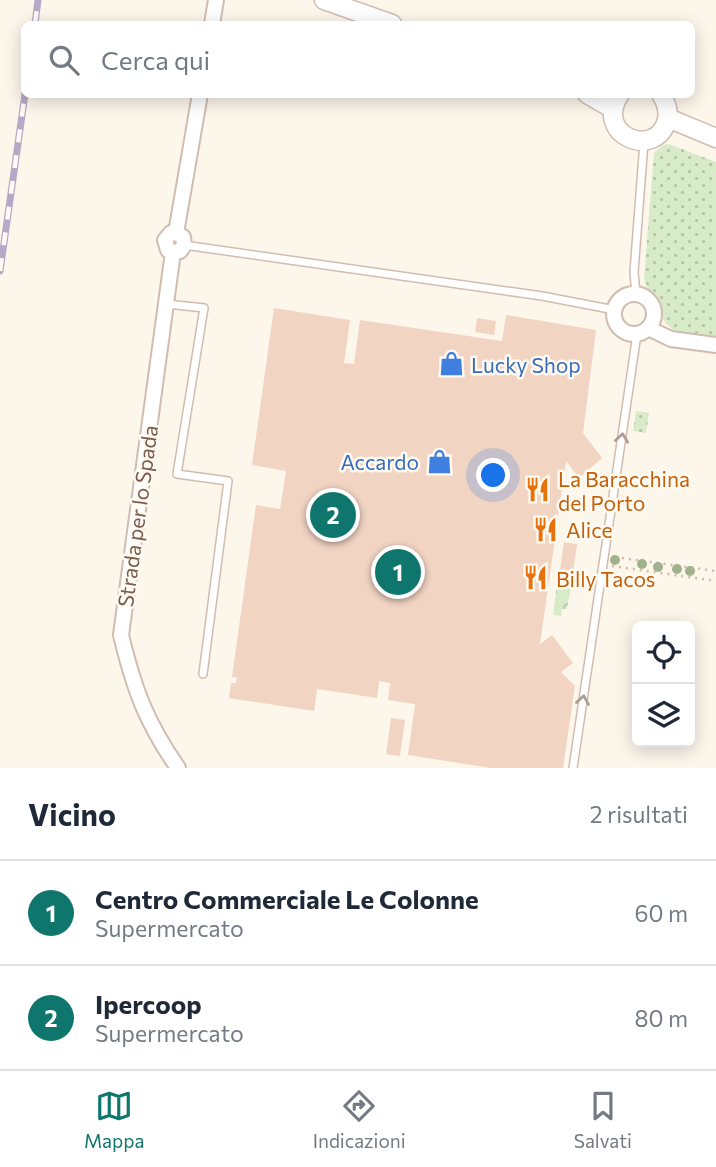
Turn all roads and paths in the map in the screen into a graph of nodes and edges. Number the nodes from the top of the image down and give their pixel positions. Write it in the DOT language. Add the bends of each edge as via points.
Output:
graph roads {
  1 [pos="216,0"];
  2 [pos="324,0"];
  3 [pos="212,21"];
  4 [pos="384,21"];
  5 [pos="199,98"];
  6 [pos="663,98"];
  7 [pos="617,102"];
  8 [pos="668,118"];
  9 [pos="716,138"];
  10 [pos="643,141"];
  11 [pos="178,243"];
  12 [pos="636,294"];
  13 [pos="166,304"];
  14 [pos="615,310"];
  15 [pos="643,331"];
  16 [pos="716,345"];
  17 [pos="604,555"];
  18 [pos="603,565"];
  19 [pos="716,571"];
  20 [pos="716,581"];
  21 [pos="203,674"];
  22 [pos="178,768"];
  23 [pos="572,768"];
  1 -- 3 [label="street"];
  2 -- 4 [label="street"];
  5 -- 11 [label="street, Strada per lo Spada"];
  6 -- 8 [label="street"];
  7 -- 10 [label="street" via="615,126 627,138"];
  8 -- 9 [label="street"];
  8 -- 10 [label="street" via="660,134"];
  10 -- 12 [label="lane"];
  11 -- 13 [label="street, Strada per lo Spada"];
  11 -- 14 [label="lane"];
  12 -- 14 [label="street" via="625,296"];
  12 -- 15 [label="street" via="648,299 654,310"];
  13 -- 21 [label="lane" via="204,308 177,474 228,481"];
  13 -- 22 [label="street, Strada per lo Spada" via="121,635 153,731"];
  14 -- 15 [label="street" via="620,328 631,334"];
  15 -- 16 [label="street"];
  17 -- 15 [label="lane, one-way"];
  17 -- 18 [label="lane"];
  17 -- 19 [label="path"];
  18 -- 20 [label="path"];
  23 -- 18 [label="lane, one-way"];
}
